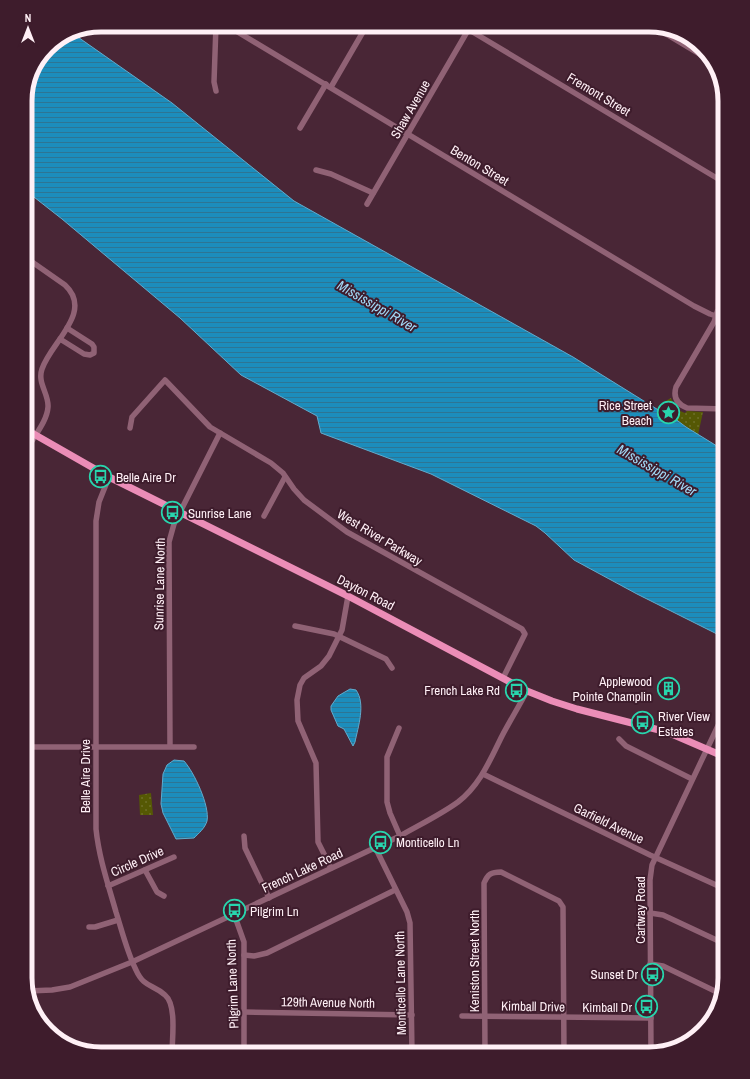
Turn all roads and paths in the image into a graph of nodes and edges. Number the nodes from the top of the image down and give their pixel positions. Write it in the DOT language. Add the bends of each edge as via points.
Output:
graph roads {
  1 [pos="216,32"];
  2 [pos="238,32"];
  3 [pos="363,32"];
  4 [pos="467,32"];
  5 [pos="478,32"];
  6 [pos="667,34"];
  7 [pos="701,55"];
  8 [pos="328,86"];
  9 [pos="216,91"];
  10 [pos="300,128"];
  11 [pos="408,134"];
  12 [pos="316,170"];
  13 [pos="718,179"];
  14 [pos="373,193"];
  15 [pos="367,204"];
  16 [pos="32,264"];
  17 [pos="718,296"];
  18 [pos="716,317"];
  19 [pos="67,328"];
  20 [pos="60,339"];
  21 [pos="718,409"];
  22 [pos="130,428"];
  23 [pos="220,433"];
  24 [pos="34,435"];
  25 [pos="32,439"];
  26 [pos="109,477"];
  27 [pos="285,477"];
  28 [pos="180,513"];
  29 [pos="264,516"];
  30 [pos="348,596"];
  31 [pos="295,626"];
  32 [pos="339,636"];
  33 [pos="392,668"];
  34 [pos="503,678"];
  35 [pos="528,691"];
  36 [pos="718,726"];
  37 [pos="399,728"];
  38 [pos="618,739"];
  39 [pos="170,746"];
  40 [pos="96,747"];
  41 [pos="194,747"];
  42 [pos="32,748"];
  43 [pos="707,749"];
  44 [pos="718,754"];
  45 [pos="484,774"];
  46 [pos="692,779"];
  47 [pos="244,836"];
  48 [pos="400,836"];
  49 [pos="375,847"];
  50 [pos="174,857"];
  51 [pos="656,857"];
  52 [pos="331,868"];
  53 [pos="145,870"];
  54 [pos="108,886"];
  55 [pos="718,887"];
  56 [pos="395,890"];
  57 [pos="164,896"];
  58 [pos="269,898"];
  59 [pos="650,912"];
  60 [pos="234,914"];
  61 [pos="118,920"];
  62 [pos="89,927"];
  63 [pos="718,941"];
  64 [pos="244,955"];
  65 [pos="132,962"];
  66 [pos="650,964"];
  67 [pos="33,991"];
  68 [pos="716,992"];
  69 [pos="244,1012"];
  70 [pos="412,1014"];
  71 [pos="462,1016"];
  72 [pos="485,1016"];
  73 [pos="564,1018"];
  74 [pos="651,1018"];
  75 [pos="172,1047"];
  76 [pos="244,1047"];
  77 [pos="412,1047"];
  78 [pos="485,1047"];
  79 [pos="564,1047"];
  80 [pos="651,1047"];
  1 -- 9 [label="street"];
  2 -- 8 [label="street, Benton Street"];
  3 -- 8 [label="street"];
  4 -- 11 [label="street, Shaw Avenue"];
  5 -- 13 [label="street, Fremont Street"];
  6 -- 7 [label="street"];
  8 -- 10 [label="street"];
  8 -- 11 [label="street, Benton Street"];
  11 -- 14 [label="street, Shaw Avenue"];
  11 -- 18 [label="street, Benton Street"];
  12 -- 14 [label="street"];
  14 -- 15 [label="street, Shaw Avenue"];
  16 -- 19 [label="street" via="70,290 76,304"];
  17 -- 18 [label="street"];
  18 -- 21 [label="street" via="676,387 675,396 681,406 687,408"];
  19 -- 20 [label="street"];
  19 -- 20 [label="street" via="92,344 94,353 84,354"];
  20 -- 24 [label="street" via="42,370 42,384 48,407 47,415"];
  22 -- 23 [label="street, West River Parkway" via="132,416 165,380 210,427"];
  23 -- 27 [label="street, West River Parkway" via="271,463"];
  23 -- 28 [label="street, Sunrise Lane North"];
  24 -- 25 [label="street"];
  24 -- 26 [label="main road, Dayton Road"];
  26 -- 28 [label="main road, Dayton Road"];
  26 -- 40 [label="street, Belle Aire Drive" via="99,502 96,521"];
  27 -- 29 [label="street"];
  27 -- 34 [label="street, West River Parkway" via="304,500 347,532 522,629 525,634"];
  28 -- 30 [label="main road, Dayton Road"];
  28 -- 39 [label="street, Sunrise Lane North" via="171,534 168,551"];
  30 -- 32 [label="street"];
  30 -- 34 [label="main road, Dayton Road"];
  31 -- 32 [label="street"];
  32 -- 33 [label="street" via="386,659"];
  32 -- 52 [label="street" via="326,662 304,678 297,700 298,721 316,763 318,842"];
  34 -- 35 [label="main road, Dayton Road"];
  35 -- 43 [label="main road, Dayton Road" via="577,709 667,732"];
  35 -- 45 [label="street, French Lake Road" via="502,735"];
  36 -- 43 [label="street, Cartway Road"];
  37 -- 48 [label="street" via="387,757 386,786 390,813"];
  38 -- 46 [label="street" via="626,746"];
  39 -- 40 [label="street"];
  39 -- 41 [label="street"];
  40 -- 42 [label="street"];
  40 -- 54 [label="street, Belle Aire Drive" via="96,829 100,858"];
  43 -- 44 [label="main road, Dayton Road"];
  43 -- 46 [label="street, Cartway Road"];
  45 -- 48 [label="street, French Lake Road" via="459,801"];
  45 -- 51 [label="street, Garfield Avenue"];
  46 -- 51 [label="street, Cartway Road"];
  47 -- 58 [label="street" via="245,848"];
  48 -- 49 [label="street, French Lake Road"];
  49 -- 52 [label="street, French Lake Road"];
  49 -- 56 [label="street, Monticello Lane North"];
  50 -- 53 [label="street, Circle Drive"];
  51 -- 55 [label="street, Garfield Avenue"];
  51 -- 59 [label="street, Cartway Road" via="650,873"];
  52 -- 58 [label="street, French Lake Road"];
  53 -- 54 [label="street, Circle Drive"];
  53 -- 57 [label="street" via="157,892"];
  54 -- 61 [label="street, Belle Aire Drive"];
  56 -- 64 [label="street" via="267,953"];
  56 -- 70 [label="street, Monticello Lane North" via="410,923"];
  58 -- 60 [label="street, French Lake Road"];
  59 -- 63 [label="street" via="663,915"];
  59 -- 66 [label="street, Cartway Road"];
  60 -- 64 [label="street, Pilgrim Lane North" via="242,935"];
  60 -- 65 [label="street, French Lake Road"];
  61 -- 62 [label="street"];
  61 -- 65 [label="street, Belle Aire Drive"];
  64 -- 69 [label="street, Pilgrim Lane North"];
  65 -- 67 [label="street, French Lake Road" via="70,987"];
  65 -- 75 [label="street, Belle Aire Drive" via="144,982 165,994 171,1003"];
  66 -- 68 [label="street" via="663,966"];
  66 -- 74 [label="street, Cartway Road"];
  69 -- 70 [label="street, 129th Avenue North"];
  69 -- 76 [label="street, Pilgrim Lane North"];
  70 -- 77 [label="street, Monticello Lane North"];
  71 -- 72 [label="street, Kimball Drive"];
  72 -- 73 [label="street, Kimball Drive"];
  72 -- 73 [label="street, Keniston Street North" via="484,883 488,875 501,872 559,901 563,907"];
  72 -- 78 [label="street, Keniston Street North"];
  73 -- 74 [label="street, Kimball Drive"];
  73 -- 79 [label="street"];
  74 -- 80 [label="street, Cartway Road"];
}
